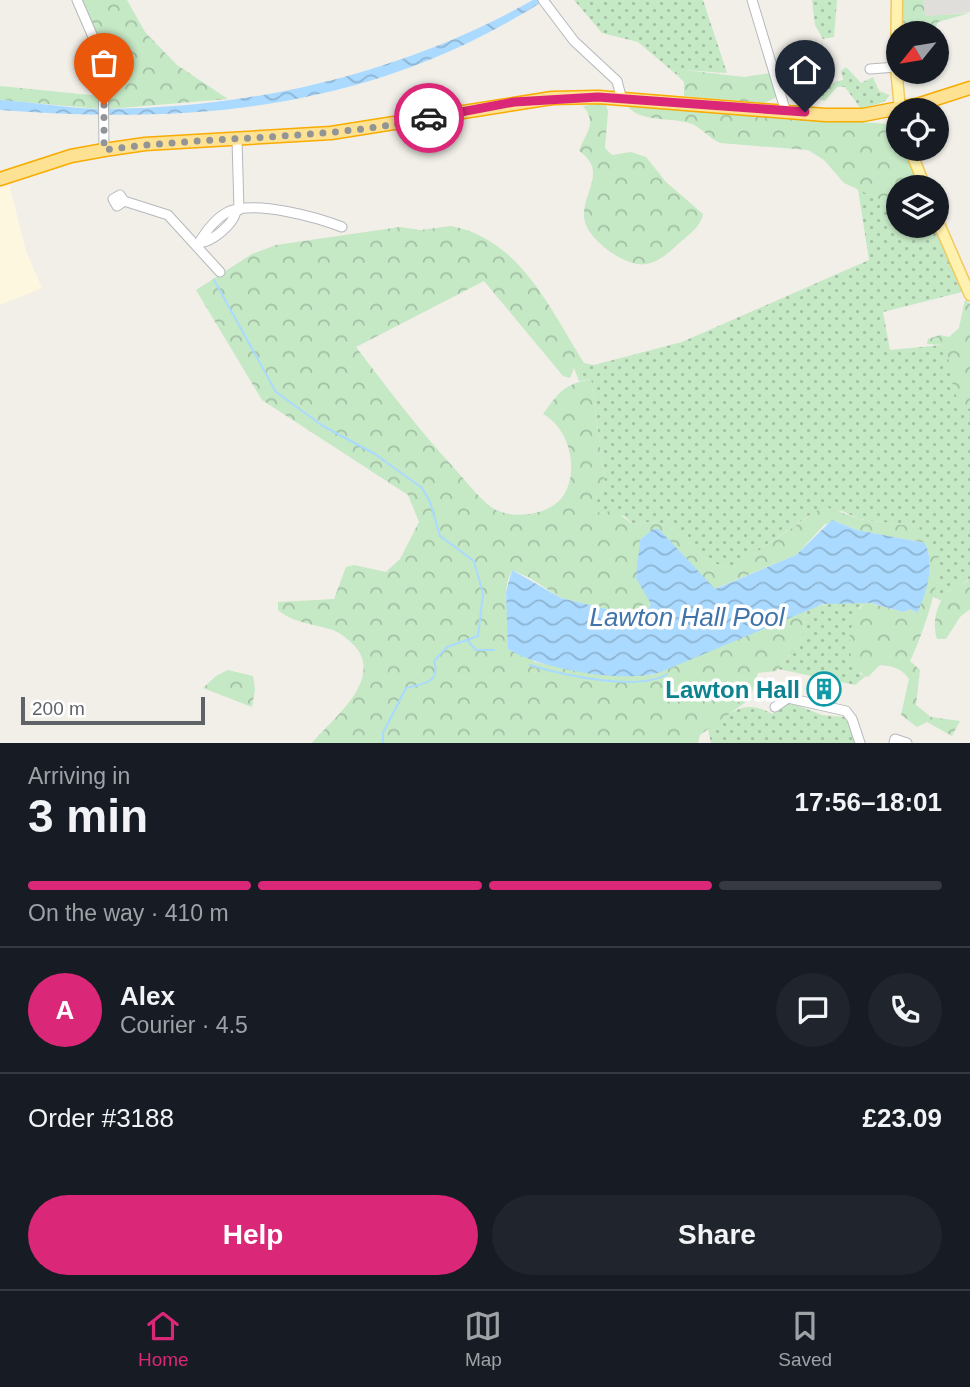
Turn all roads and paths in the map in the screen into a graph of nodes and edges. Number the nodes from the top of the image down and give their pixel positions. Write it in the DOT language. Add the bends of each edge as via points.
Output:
graph roads {
  1 [pos="77,0"];
  2 [pos="752,0"];
  3 [pos="897,0"];
  4 [pos="545,2"];
  5 [pos="897,21"];
  6 [pos="886,68"];
  7 [pos="870,69"];
  8 [pos="970,88"];
  9 [pos="938,98"];
  10 [pos="622,100"];
  11 [pos="785,109"];
  12 [pos="886,112"];
  13 [pos="237,139"];
  14 [pos="104,150"];
  15 [pos="0,179"];
  16 [pos="124,201"];
  17 [pos="238,210"];
  18 [pos="342,227"];
  19 [pos="945,238"];
  20 [pos="198,244"];
  21 [pos="220,272"];
  22 [pos="970,295"];
  23 [pos="775,707"];
  24 [pos="859,743"];
  25 [pos="894,743"];
  26 [pos="906,743"];
  1 -- 14 [label="street" via="103,60"];
  2 -- 11 [label="street"];
  3 -- 5 [label="main road"];
  4 -- 10 [label="street" via="592,61 617,82"];
  6 -- 7 [label="street"];
  8 -- 9 [label="highway"];
  10 -- 11 [label="highway"];
  10 -- 13 [label="highway" via="514,102 388,125"];
  11 -- 12 [label="highway" via="825,115"];
  13 -- 14 [label="highway"];
  13 -- 17 [label="street"];
  14 -- 15 [label="highway"];
  16 -- 20 [label="street" via="160,210"];
  17 -- 18 [label="street" via="284,212"];
  17 -- 20 [label="street" via="230,211"];
  19 -- 22 [label="main road"];
  20 -- 21 [label="street"];
  23 -- 24 [label="street" via="788,698 846,711"];
  25 -- 26 [label="street" via="895,739"];
}
